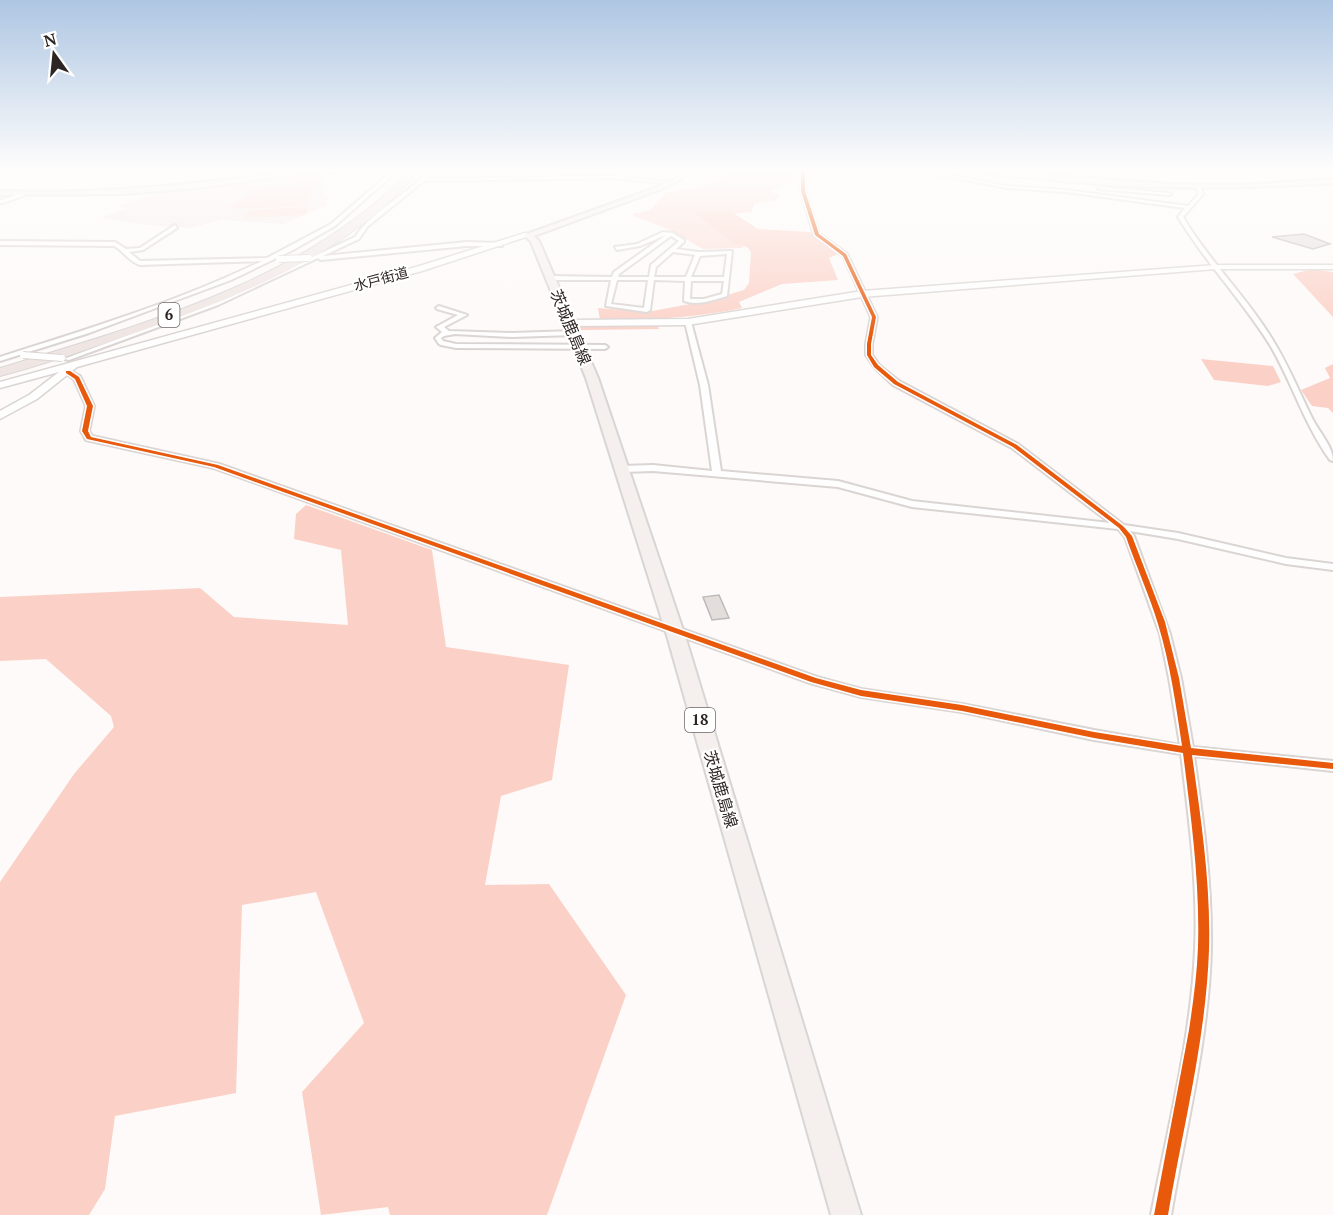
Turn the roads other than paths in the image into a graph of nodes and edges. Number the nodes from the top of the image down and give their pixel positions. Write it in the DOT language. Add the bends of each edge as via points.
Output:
graph roads {
  1 [pos="332,226"];
  2 [pos="344,226"];
  3 [pos="352,226"];
  4 [pos="359,226"];
  5 [pos="365,226"];
  6 [pos="556,226"];
  7 [pos="814,226"];
  8 [pos="1186,226"];
  9 [pos="175,227"];
  10 [pos="344,232"];
  11 [pos="671,234"];
  12 [pos="528,236"];
  13 [pos="331,240"];
  14 [pos="0,243"];
  15 [pos="500,245"];
  16 [pos="617,248"];
  17 [pos="672,250"];
  18 [pos="126,251"];
  19 [pos="698,254"];
  20 [pos="312,258"];
  21 [pos="269,259"];
  22 [pos="1216,267"];
  23 [pos="1333,267"];
  24 [pos="613,277"];
  25 [pos="551,278"];
  26 [pos="650,278"];
  27 [pos="688,278"];
  28 [pos="726,279"];
  29 [pos="862,294"];
  30 [pos="439,308"];
  31 [pos="688,322"];
  32 [pos="448,333"];
  33 [pos="575,335"];
  34 [pos="605,347"];
  35 [pos="0,353"];
  36 [pos="19,355"];
  37 [pos="0,359"];
  38 [pos="67,364"];
  39 [pos="0,372"];
  40 [pos="0,383"];
  41 [pos="0,416"];
  42 [pos="1333,458"];
  43 [pos="622,469"];
  44 [pos="717,473"];
  45 [pos="1121,527"];
  46 [pos="1333,567"];
  47 [pos="673,629"];
  48 [pos="1189,751"];
  49 [pos="1333,766"];
  50 [pos="846,1215"];
  51 [pos="1161,1215"];
  1 -- 21 [label="street"];
  2 -- 13 [label="highway"];
  3 -- 10 [label="highway, 6"];
  4 -- 10 [label="highway"];
  5 -- 20 [label="street" via="357,238"];
  6 -- 12 [label="main road, 水戸街道"];
  7 -- 29 [label="street" via="817,235 845,255"];
  8 -- 22 [label="street"];
  9 -- 18 [label="street" via="141,249"];
  10 -- 13 [label="highway, 6"];
  11 -- 16 [label="street" via="651,237 634,247"];
  11 -- 17 [label="street" via="682,241"];
  11 -- 24 [label="street"];
  12 -- 15 [label="street, 水戸街道"];
  12 -- 25 [label="main road, 茨城鹿島線 / 18" via="535,241"];
  13 -- 39 [label="highway, 6" via="193,306"];
  14 -- 18 [label="street" via="110,243"];
  15 -- 20 [label="street" via="459,244"];
  15 -- 38 [label="street, 水戸街道"];
  17 -- 19 [label="street"];
  17 -- 26 [label="street" via="653,266"];
  18 -- 21 [label="street" via="140,263"];
  19 -- 27 [label="street"];
  19 -- 28 [label="street" via="730,252"];
  20 -- 21 [label="street, bridge"];
  20 -- 38 [label="street" via="216,304"];
  21 -- 36 [label="street" via="166,304"];
  22 -- 23 [label="street"];
  22 -- 29 [label="street"];
  22 -- 42 [label="street" via="1275,348"];
  24 -- 25 [label="street"];
  24 -- 26 [label="street"];
  24 -- 26 [label="street" via="608,305 647,310"];
  25 -- 33 [label="main road, 茨城鹿島線 / 18"];
  26 -- 27 [label="street"];
  27 -- 28 [label="street"];
  27 -- 28 [label="street" via="687,301 725,295"];
  29 -- 31 [label="street"];
  29 -- 45 [label="street" via="874,317 869,355 881,372 1015,446"];
  30 -- 32 [label="street" via="464,315 439,327"];
  31 -- 33 [label="street"];
  31 -- 44 [label="street" via="704,385"];
  32 -- 33 [label="street"];
  32 -- 33 [label="street" via="440,336 439,341 456,346"];
  33 -- 34 [label="street"];
  33 -- 43 [label="main road, 茨城鹿島線 / 18"];
  35 -- 36 [label="street"];
  36 -- 37 [label="street"];
  36 -- 38 [label="street, bridge"];
  38 -- 40 [label="street, 水戸街道"];
  38 -- 41 [label="street" via="33,397"];
  38 -- 47 [label="street" via="90,406 85,431 89,438 216,466"];
  43 -- 44 [label="street"];
  43 -- 47 [label="main road, 茨城鹿島線 / 18"];
  44 -- 45 [label="street" via="838,484 912,504"];
  45 -- 46 [label="street"];
  45 -- 48 [label="street" via="1129,536 1165,635"];
  47 -- 48 [label="street" via="836,687"];
  47 -- 50 [label="main road, 茨城鹿島線 / 18"];
  48 -- 49 [label="street"];
  48 -- 51 [label="street" via="1199,836 1202,968"];
}
